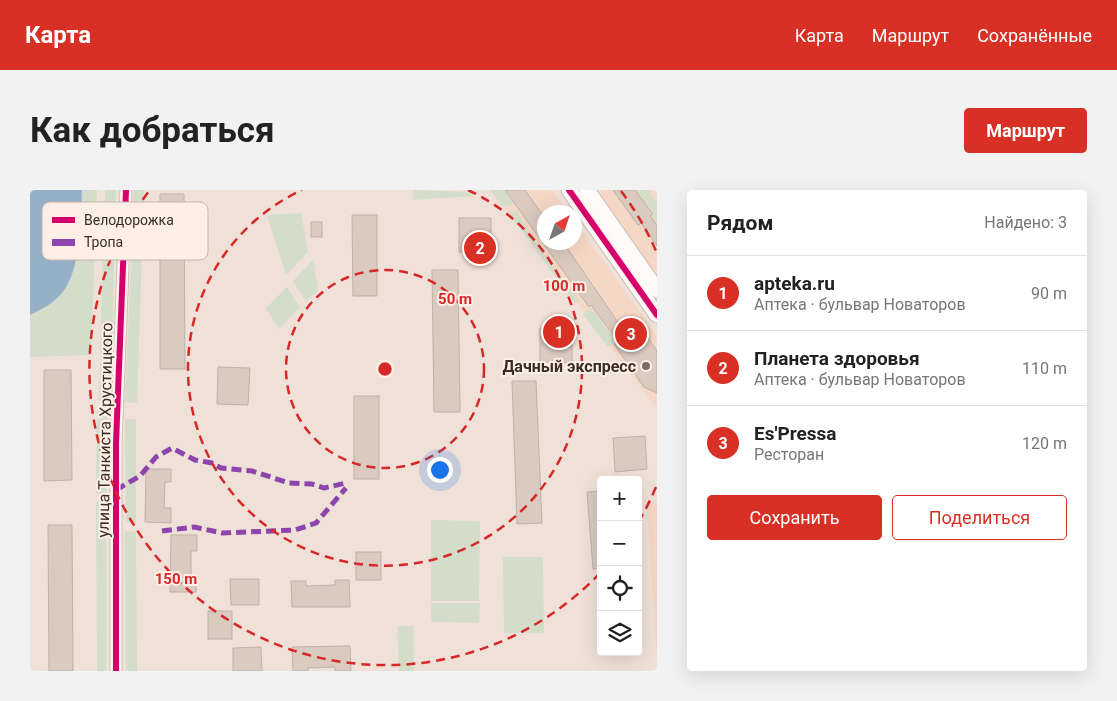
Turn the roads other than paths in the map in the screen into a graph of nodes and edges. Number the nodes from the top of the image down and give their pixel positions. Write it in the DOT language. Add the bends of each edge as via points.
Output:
graph roads {
  1 [pos="569,190"];
  2 [pos="587,190"];
  3 [pos="123,260"];
  4 [pos="657,290"];
  5 [pos="657,315"];
  6 [pos="116,671"];
  1 -- 5 [label="street"];
  2 -- 4 [label="street"];
  3 -- 6 [label="street, улица Танкиста Хрустицкого" via="116,442"];
}
